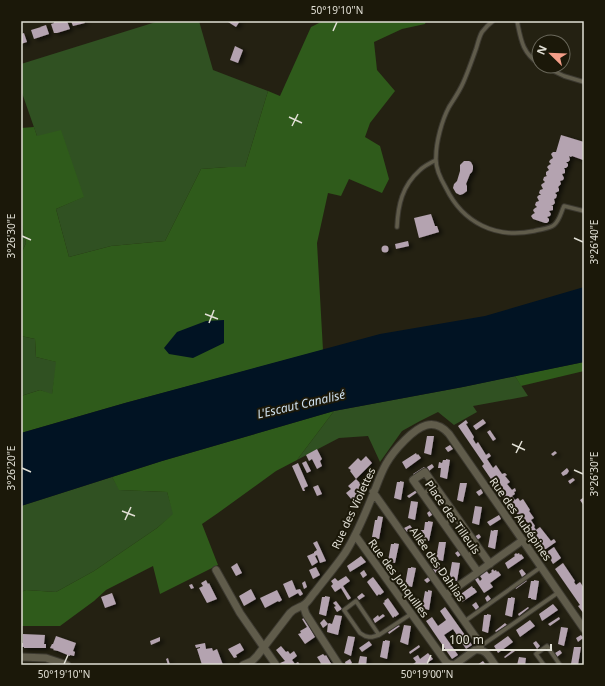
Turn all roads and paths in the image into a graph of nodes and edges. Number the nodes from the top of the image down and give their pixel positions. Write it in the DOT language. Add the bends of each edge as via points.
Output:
graph roads {
  1 [pos="493,21"];
  2 [pos="517,21"];
  3 [pos="531,58"];
  4 [pos="560,74"];
  5 [pos="584,82"];
  6 [pos="436,160"];
  7 [pos="584,211"];
  8 [pos="397,227"];
  9 [pos="437,426"];
  10 [pos="435,486"];
  11 [pos="373,492"];
  12 [pos="423,494"];
  13 [pos="456,516"];
  14 [pos="445,524"];
  15 [pos="354,535"];
  16 [pos="523,540"];
  17 [pos="479,548"];
  18 [pos="467,556"];
  19 [pos="490,564"];
  20 [pos="541,567"];
  21 [pos="216,570"];
  22 [pos="478,572"];
  23 [pos="558,592"];
  24 [pos="446,595"];
  25 [pos="305,604"];
  26 [pos="411,614"];
  27 [pos="464,621"];
  28 [pos="584,629"];
  29 [pos="379,635"];
  30 [pos="264,648"];
  31 [pos="481,648"];
  32 [pos="21,657"];
  33 [pos="447,664"];
  34 [pos="67,665"];
  35 [pos="243,665"];
  36 [pos="276,665"];
  37 [pos="339,665"];
  38 [pos="495,665"];
  39 [pos="544,665"];
  40 [pos="560,665"];
  1 -- 6 [label="lane" via="481,33 464,81 445,117"];
  2 -- 3 [label="lane" via="524,49"];
  4 -- 5 [label="lane"];
  6 -- 7 [label="lane" via="440,177 456,206 480,225 491,229 509,233 530,232 554,226 564,206"];
  6 -- 8 [label="lane" via="421,169 408,184 399,203"];
  9 -- 11 [label="street, Rue des Violettes" via="418,428 398,447 386,464"];
  9 -- 16 [label="street, Rue des Aubépines" via="449,434"];
  10 -- 12 [label="lane"];
  10 -- 12 [label="street, Place des Tilleuls" via="425,472 413,480"];
  10 -- 13 [label="street, Place des Tilleuls"];
  11 -- 15 [label="street, Rue des Violettes"];
  11 -- 24 [label="street, Allée des Dahlias"];
  12 -- 14 [label="street, Place des Tilleuls"];
  13 -- 14 [label="lane"];
  13 -- 17 [label="street, Place des Tilleuls"];
  14 -- 18 [label="street, Place des Tilleuls"];
  15 -- 25 [label="street, Rue des Violettes" via="344,553"];
  15 -- 26 [label="street, Rue des Jonquilles"];
  16 -- 19 [label="street"];
  16 -- 20 [label="street, Rue des Aubépines"];
  17 -- 18 [label="lane"];
  17 -- 19 [label="street, Place des Tilleuls"];
  18 -- 22 [label="street, Place des Tilleuls"];
  19 -- 22 [label="street"];
  20 -- 23 [label="street, Rue des Aubépines"];
  20 -- 27 [label="lane"];
  21 -- 30 [label="street" via="237,609"];
  22 -- 24 [label="street"];
  23 -- 28 [label="street, Rue des Aubépines"];
  23 -- 31 [label="lane"];
  24 -- 27 [label="street, Allée des Dahlias"];
  25 -- 30 [label="street, Rue des Violettes" via="292,610"];
  25 -- 37 [label="street" via="306,614"];
  26 -- 29 [label="lane"];
  26 -- 33 [label="street, Rue des Jonquilles"];
  27 -- 31 [label="street, Allée des Dahlias"];
  29 -- 29 [label="lane" via="356,602 344,610 362,635"];
  30 -- 35 [label="street, Rue des Violettes" via="254,659"];
  30 -- 36 [label="street"];
  31 -- 33 [label="street, Rue des Jonquilles" via="456,664"];
  31 -- 38 [label="street"];
  32 -- 34 [label="street" via="46,658"];
  39 -- 40 [label="lane" via="536,654 547,646"];
}
